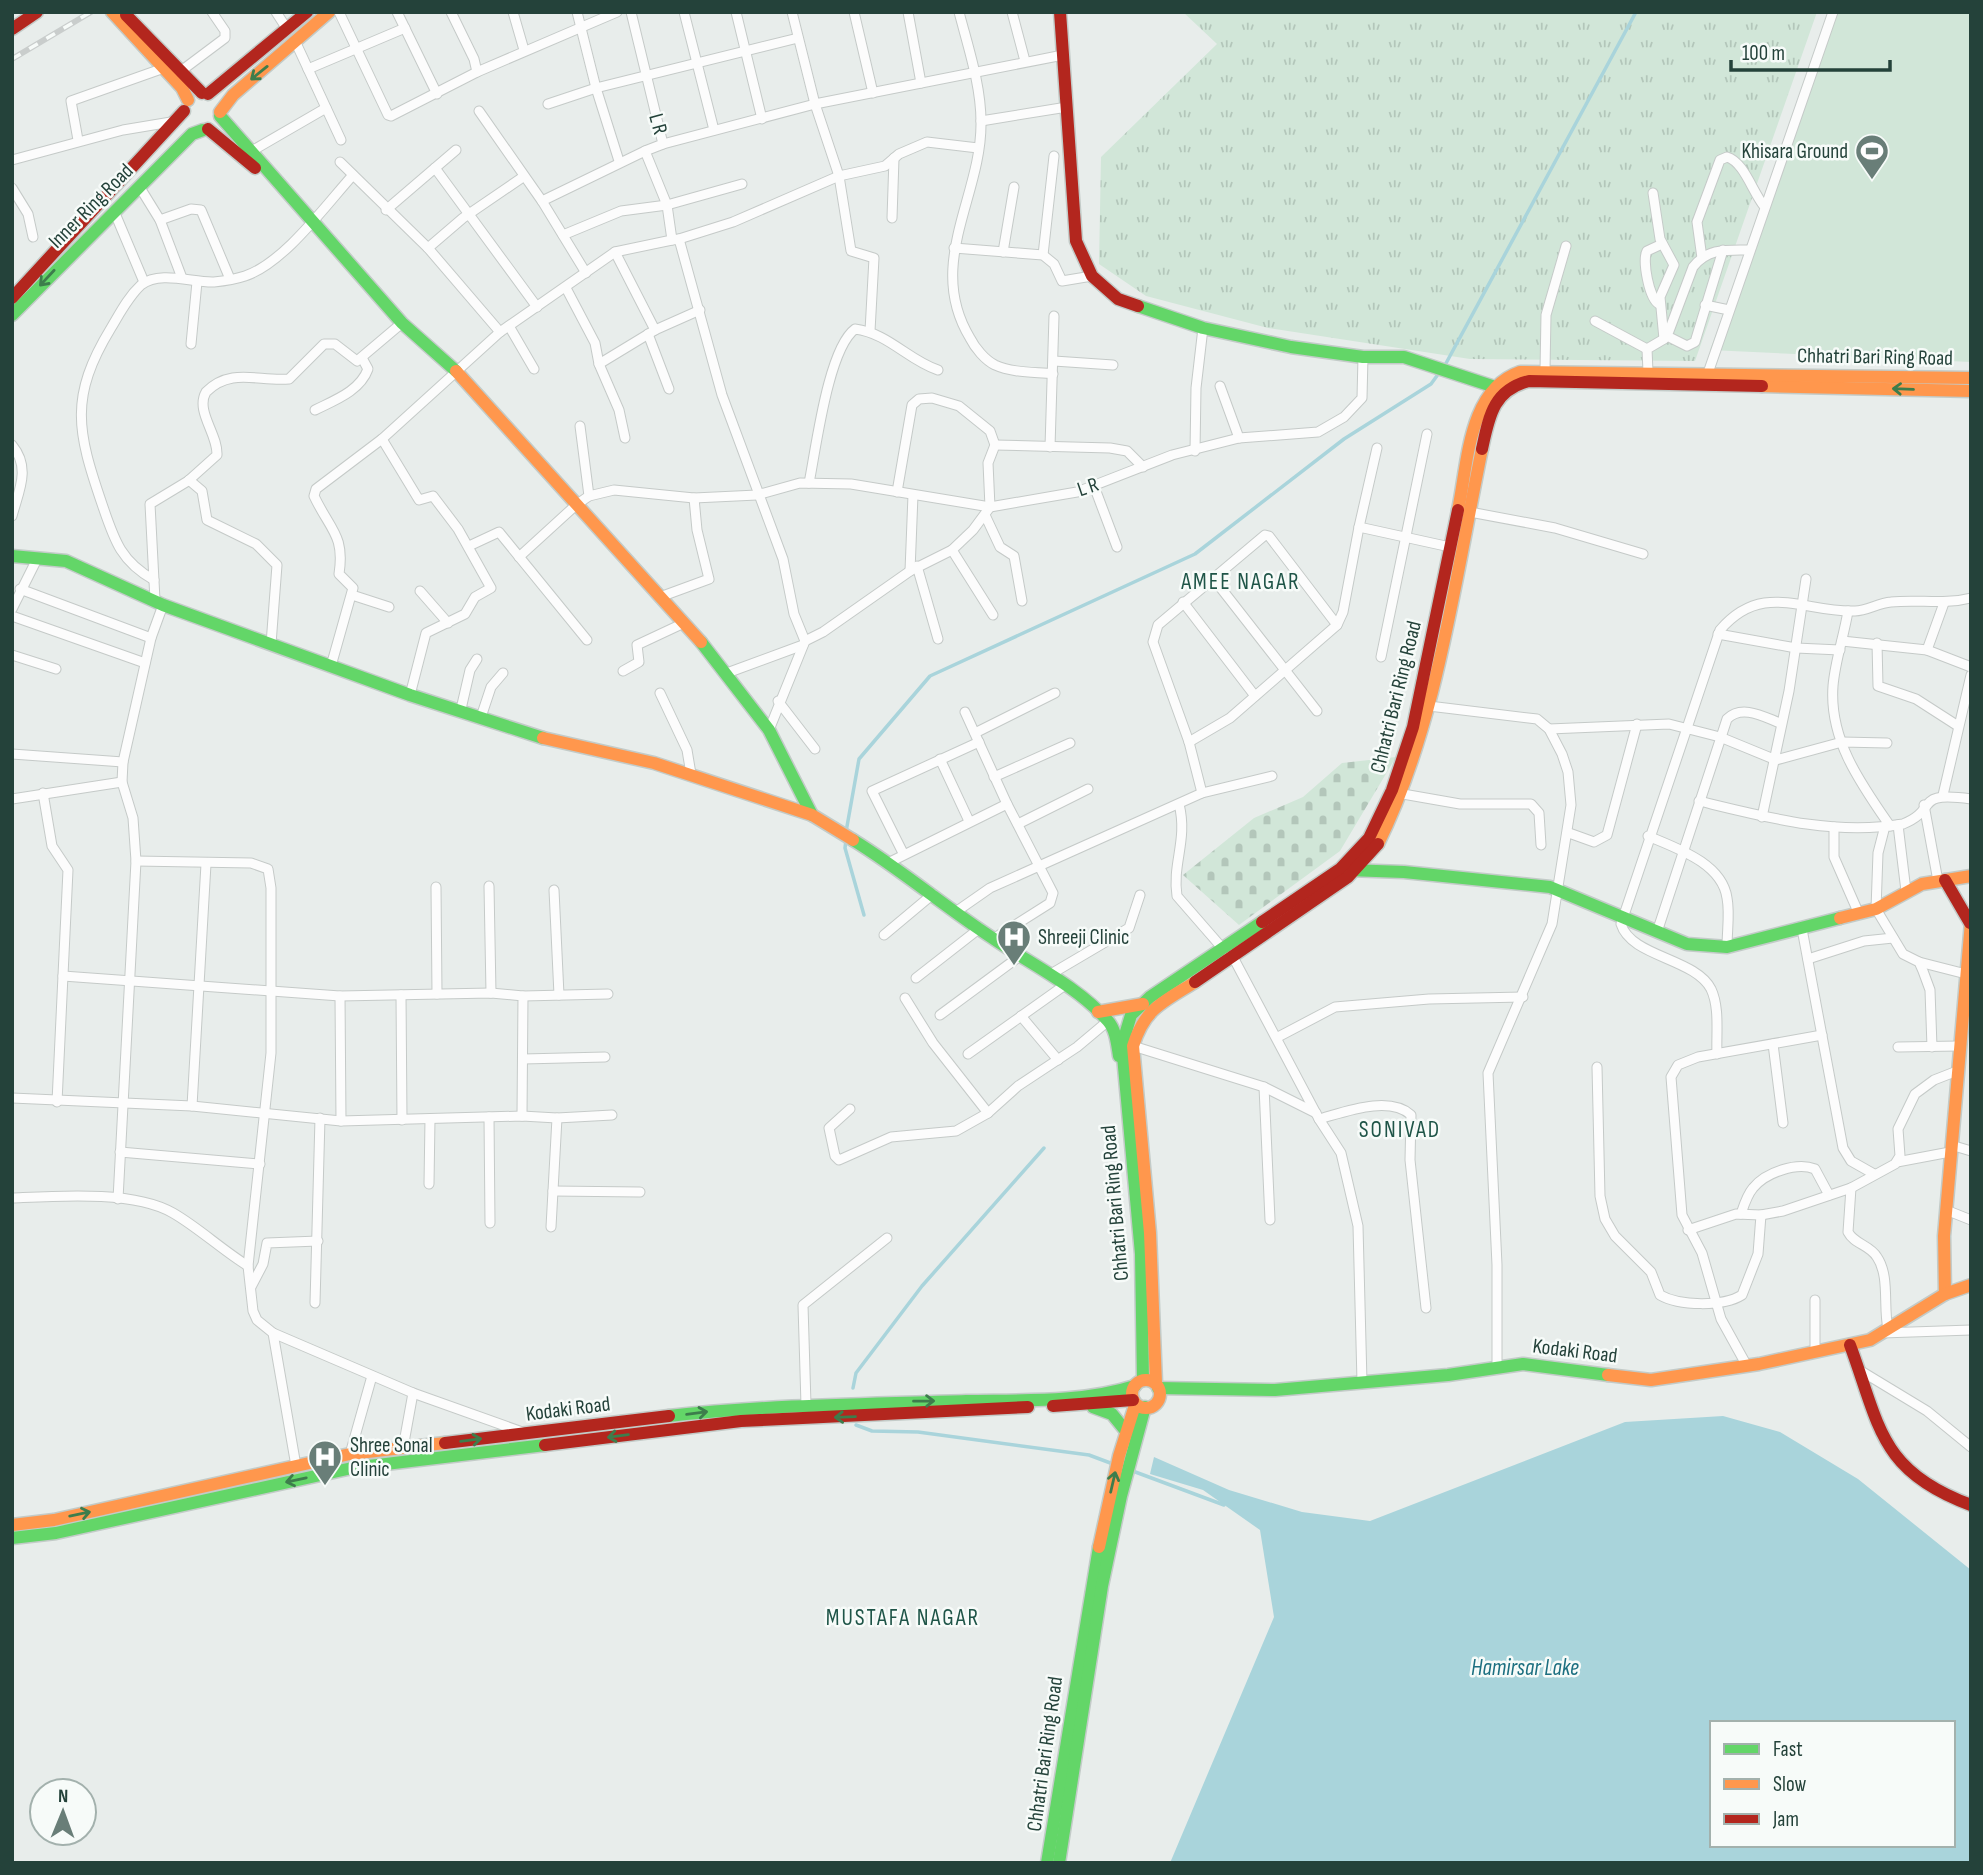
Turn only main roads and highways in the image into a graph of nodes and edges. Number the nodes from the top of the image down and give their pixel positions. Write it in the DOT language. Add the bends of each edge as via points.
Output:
graph roads {
  1 [pos="37,12"];
  2 [pos="112,12"];
  3 [pos="123,12"];
  4 [pos="307,12"];
  5 [pos="329,12"];
  6 [pos="1060,12"];
  7 [pos="12,29"];
  8 [pos="205,94"];
  9 [pos="184,110"];
  10 [pos="220,114"];
  11 [pos="206,129"];
  12 [pos="307,218"];
  13 [pos="12,298"];
  14 [pos="12,316"];
  15 [pos="1971,378"];
  16 [pos="1492,386"];
  17 [pos="1971,391"];
  18 [pos="12,556"];
  19 [pos="812,814"];
  20 [pos="1340,869"];
  21 [pos="1354,872"];
  22 [pos="1971,876"];
  23 [pos="1941,881"];
  24 [pos="1970,922"];
  25 [pos="1970,937"];
  26 [pos="1228,954"];
  27 [pos="1968,987"];
  28 [pos="1143,1004"];
  29 [pos="1103,1016"];
  30 [pos="1124,1084"];
  31 [pos="1971,1285"];
  32 [pos="1945,1294"];
  33 [pos="1850,1345"];
  34 [pos="1150,1387"];
  35 [pos="1138,1404"];
  36 [pos="1082,1405"];
  37 [pos="1125,1430"];
  38 [pos="1971,1506"];
  39 [pos="12,1525"];
  40 [pos="12,1538"];
  41 [pos="1047,1863"];
  42 [pos="1059,1863"];
  1 -- 7 [label="main road"];
  2 -- 9 [label="main road" via="182,88"];
  3 -- 8 [label="main road"];
  4 -- 8 [label="main road"];
  5 -- 10 [label="main road, one-way" via="233,95"];
  6 -- 16 [label="main road" via="1076,241 1092,276 1118,299 1203,328 1292,347 1363,357 1404,357"];
  8 -- 9 [label="main road"];
  8 -- 10 [label="main road" via="216,100"];
  9 -- 11 [label="main road" via="191,126"];
  9 -- 13 [label="main road, Inner Ring Road"];
  10 -- 11 [label="main road"];
  10 -- 12 [label="main road"];
  11 -- 12 [label="main road" via="222,137"];
  11 -- 14 [label="main road, Inner Ring Road, one-way" via="192,134"];
  12 -- 19 [label="main road" via="402,323 458,373 727,673 769,730"];
  15 -- 16 [label="main road, Chhatri Bari Ring Road" via="1545,370 1511,373"];
  16 -- 20 [label="main road, Chhatri Bari Ring Road" via="1480,407 1413,727 1392,790 1369,838"];
  17 -- 21 [label="main road, Chhatri Bari Ring Road, one-way" via="1543,381 1516,384 1500,394 1490,411 1429,706 1403,794 1378,845"];
  18 -- 19 [label="main road" via="66,561 159,602 410,695 547,739 691,774"];
  19 -- 29 [label="main road" via="890,862 993,939 1051,974"];
  20 -- 21 [label="main road"];
  20 -- 26 [label="main road, Chhatri Bari Ring Road"];
  21 -- 23 [label="main road" via="1404,872 1558,889 1687,944 1727,947 1876,909 1906,891"];
  21 -- 26 [label="main road, Chhatri Bari Ring Road"];
  22 -- 23 [label="main road"];
  23 -- 24 [label="main road"];
  24 -- 25 [label="main road"];
  25 -- 27 [label="main road"];
  26 -- 28 [label="main road, Chhatri Bari Ring Road"];
  26 -- 34 [label="main road, Chhatri Bari Ring Road" via="1141,1021 1133,1046 1150,1233"];
  27 -- 32 [label="main road" via="1946,1210"];
  28 -- 29 [label="main road"];
  28 -- 30 [label="main road, Chhatri Bari Ring Road" via="1131,1015 1122,1045"];
  29 -- 30 [label="main road" via="1115,1033"];
  30 -- 34 [label="main road, Chhatri Bari Ring Road"];
  31 -- 32 [label="main road, Kodaki Road"];
  32 -- 33 [label="main road, Kodaki Road" via="1870,1340"];
  33 -- 34 [label="main road, Kodaki Road" via="1651,1380 1523,1364 1275,1390"];
  33 -- 38 [label="main road" via="1882,1440 1898,1459 1950,1498"];
  34 -- 35 [label="main road"];
  34 -- 35 [label="main road" via="1154,1404"];
  39 -- 34 [label="main road, Kodaki Road, one-way" via="54,1520 350,1454 740,1408 1044,1399"];
  35 -- 36 [label="main road, Kodaki Road"];
  35 -- 37 [label="main road, Chhatri Bari Ring Road"];
  35 -- 42 [label="main road, Chhatri Bari Ring Road" via="1091,1648 1073,1794"];
  36 -- 37 [label="main road, Kodaki Road" via="1109,1412"];
  36 -- 40 [label="main road, Kodaki Road, one-way" via="741,1421 352,1468 56,1533"];
  41 -- 37 [label="main road, Chhatri Bari Ring Road, one-way" via="1062,1792 1080,1647"];
}
